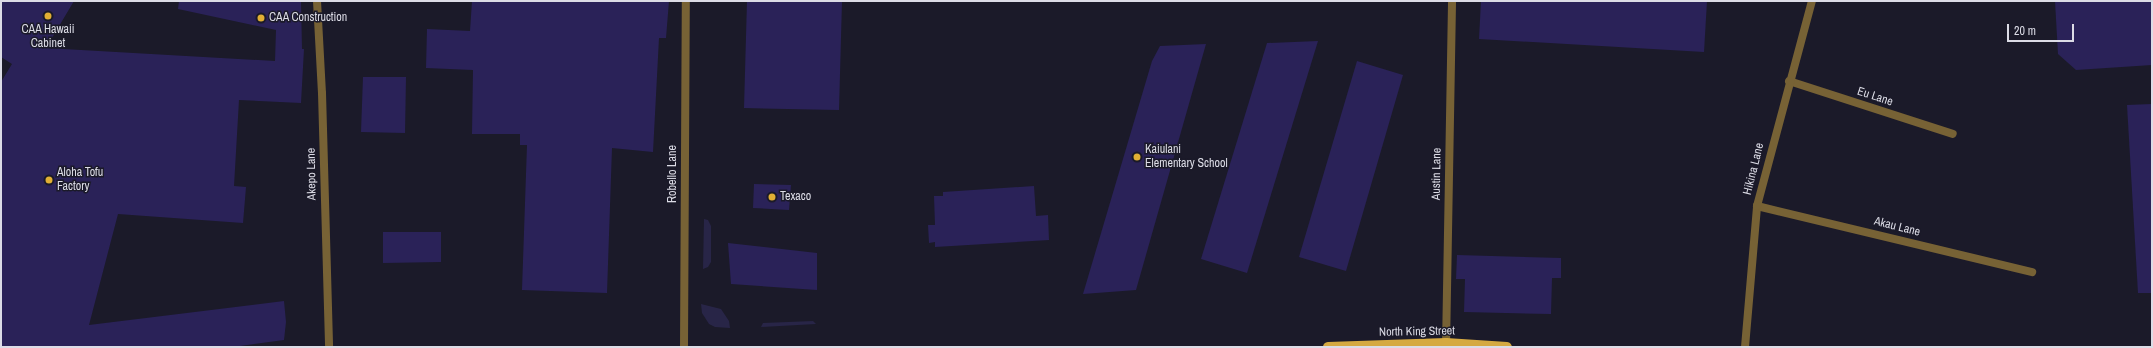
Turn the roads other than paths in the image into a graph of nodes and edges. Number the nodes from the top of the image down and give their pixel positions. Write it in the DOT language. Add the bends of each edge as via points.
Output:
graph roads {
  1 [pos="317,1"];
  2 [pos="686,1"];
  3 [pos="1452,1"];
  4 [pos="1812,1"];
  5 [pos="1789,82"];
  6 [pos="1953,134"];
  7 [pos="1757,206"];
  8 [pos="2032,272"];
  9 [pos="1446,345"];
  10 [pos="329,347"];
  11 [pos="684,347"];
  12 [pos="1328,347"];
  13 [pos="1507,347"];
  14 [pos="1745,347"];
  1 -- 10 [label="street, Akepo Lane"];
  2 -- 11 [label="street, Robello Lane"];
  3 -- 9 [label="street, Austin Lane"];
  4 -- 5 [label="street, Hikina Lane"];
  5 -- 6 [label="street, Eu Lane"];
  5 -- 7 [label="street, Hikina Lane"];
  7 -- 8 [label="street, Akau Lane"];
  7 -- 14 [label="street, Hikina Lane"];
  9 -- 12 [label="main road, North King Street"];
  9 -- 13 [label="main road, North King Street"];
}
